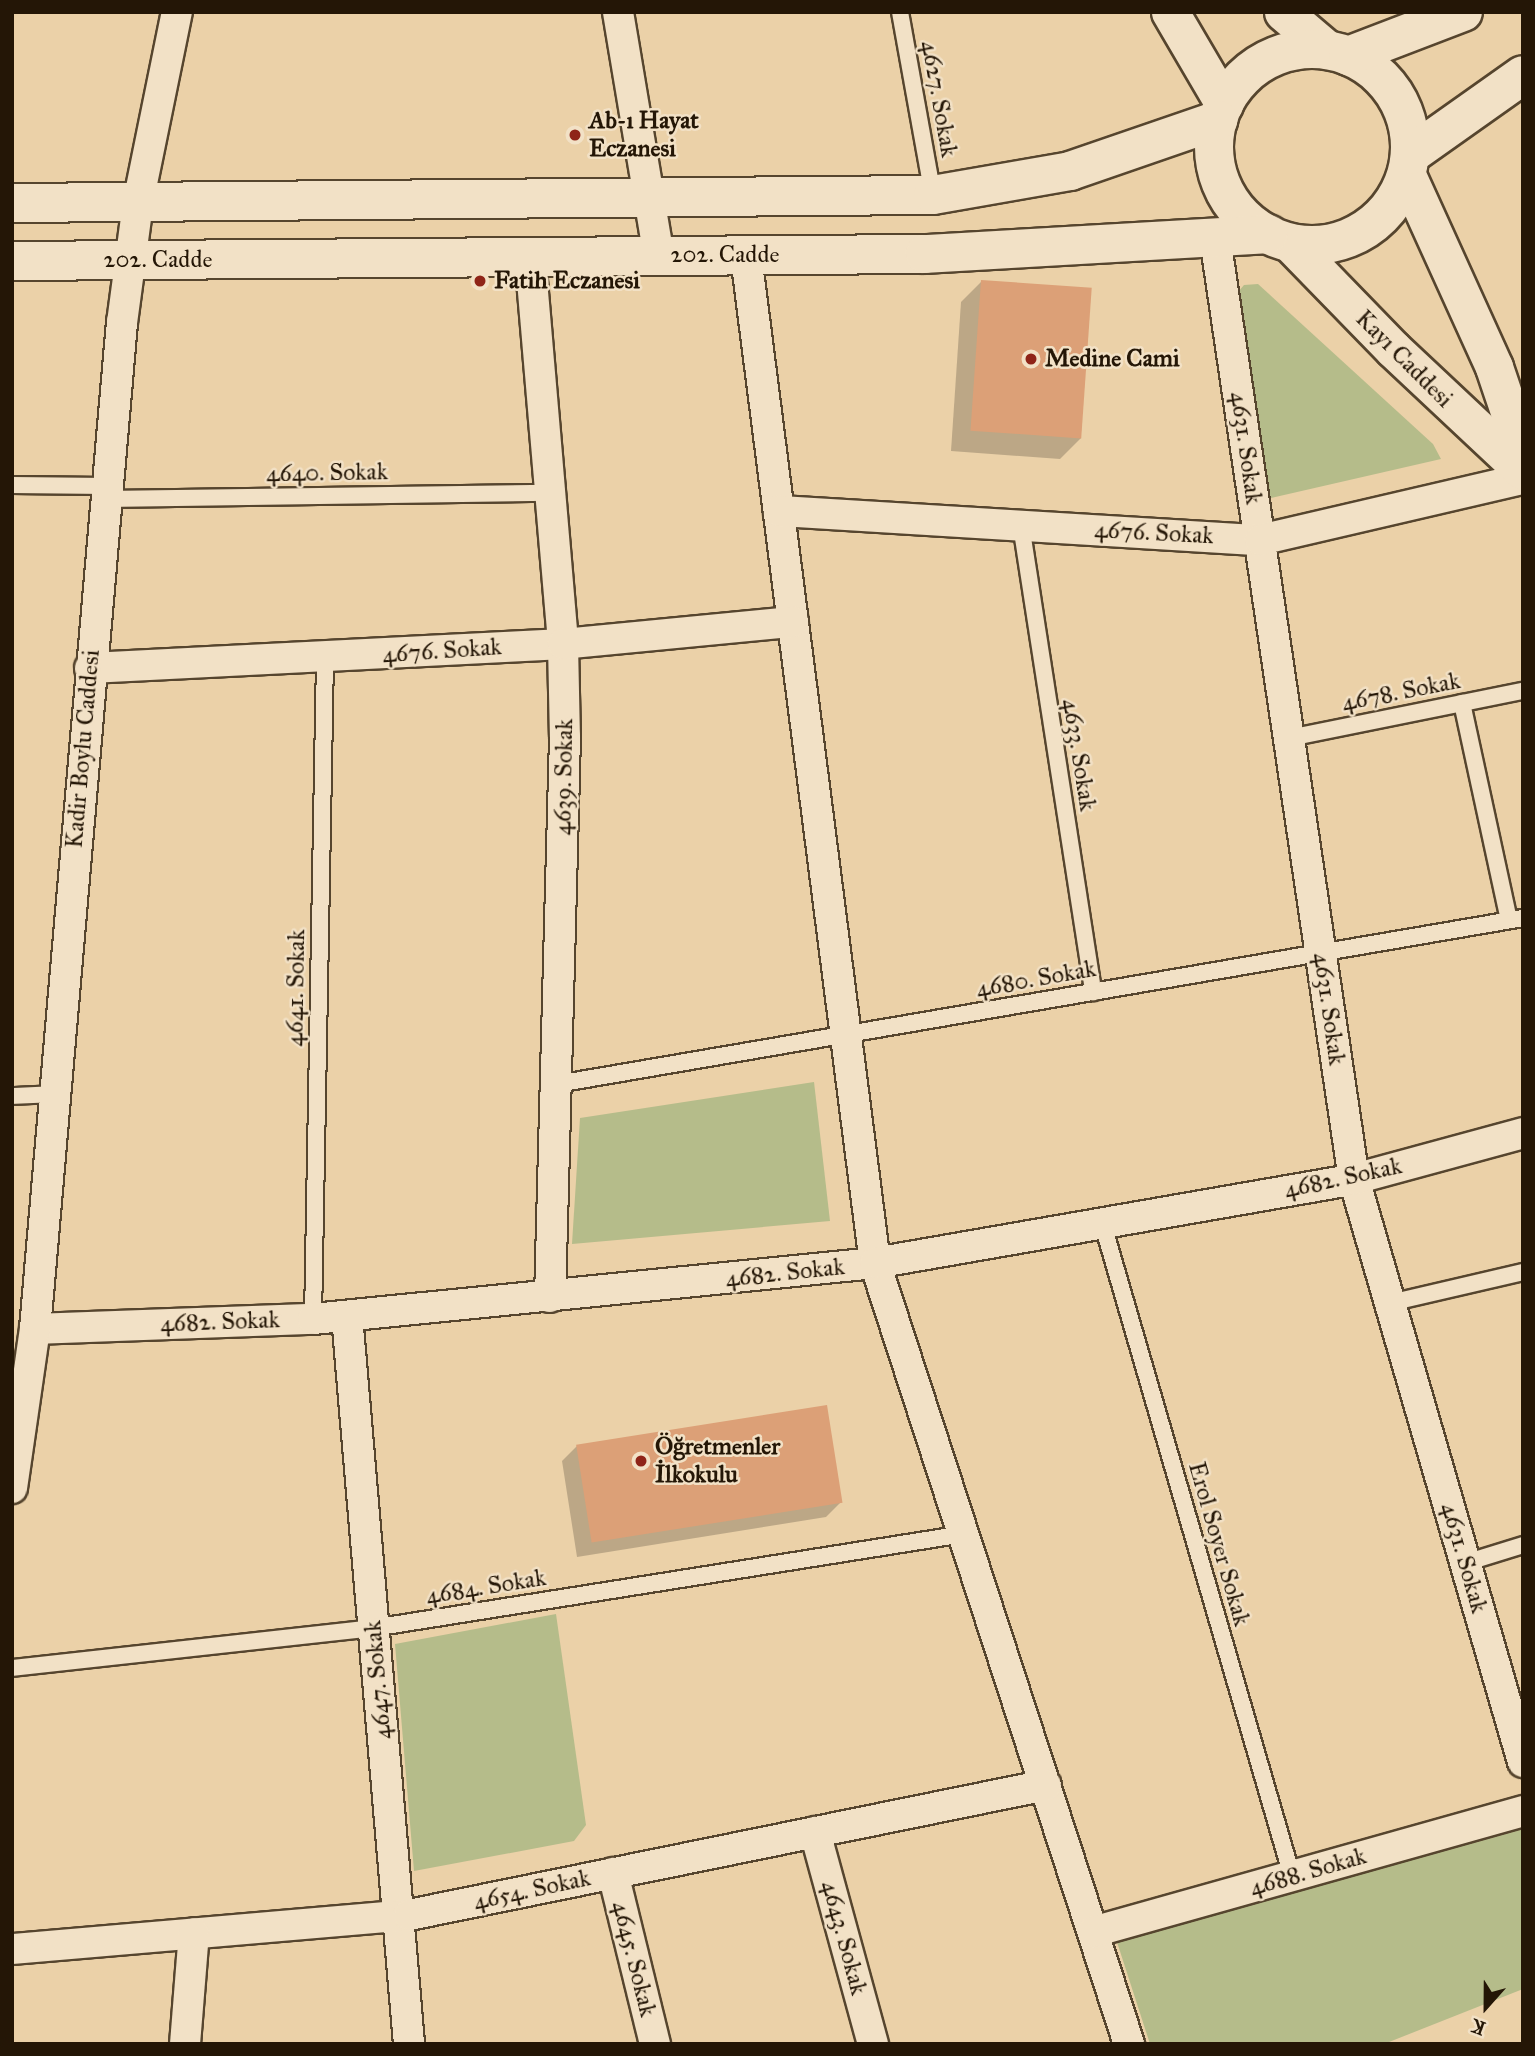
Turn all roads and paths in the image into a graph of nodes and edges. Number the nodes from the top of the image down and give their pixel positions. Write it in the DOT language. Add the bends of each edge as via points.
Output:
graph roads {
  1 [pos="177,12"];
  2 [pos="618,12"];
  3 [pos="900,12"];
  4 [pos="1170,12"];
  5 [pos="1283,12"];
  6 [pos="1463,12"];
  7 [pos="1338,53"];
  8 [pos="1523,75"];
  9 [pos="1221,112"];
  10 [pos="1409,165"];
  11 [pos="933,195"];
  12 [pos="649,201"];
  13 [pos="12,203"];
  14 [pos="138,203"];
  15 [pos="1215,238"];
  16 [pos="1279,238"];
  17 [pos="659,256"];
  18 [pos="746,256"];
  19 [pos="530,257"];
  20 [pos="129,260"];
  21 [pos="12,261"];
  22 [pos="1523,453"];
  23 [pos="1523,471"];
  24 [pos="1523,479"];
  25 [pos="12,485"];
  26 [pos="106,492"];
  27 [pos="550,493"];
  28 [pos="779,512"];
  29 [pos="1021,526"];
  30 [pos="1259,540"];
  31 [pos="793,622"];
  32 [pos="563,644"];
  33 [pos="325,659"];
  34 [pos="90,668"];
  35 [pos="1523,691"];
  36 [pos="1462,703"];
  37 [pos="1289,738"];
  38 [pos="1516,919"];
  39 [pos="1321,953"];
  40 [pos="1093,992"];
  41 [pos="846,1034"];
  42 [pos="557,1084"];
  43 [pos="54,1094"];
  44 [pos="12,1096"];
  45 [pos="1523,1133"];
  46 [pos="1354,1179"];
  47 [pos="1103,1225"];
  48 [pos="875,1263"];
  49 [pos="1523,1272"];
  50 [pos="551,1297"];
  51 [pos="1390,1303"];
  52 [pos="347,1316"];
  53 [pos="313,1319"];
  54 [pos="35,1329"];
  55 [pos="16,1442"];
  56 [pos="12,1488"];
  57 [pos="964,1534"];
  58 [pos="1523,1545"];
  59 [pos="1465,1563"];
  60 [pos="373,1628"];
  61 [pos="12,1668"];
  62 [pos="1523,1762"];
  63 [pos="1046,1785"];
  64 [pos="1523,1811"];
  65 [pos="815,1832"];
  66 [pos="613,1874"];
  67 [pos="1292,1877"];
  68 [pos="398,1916"];
  69 [pos="1093,1932"];
  70 [pos="194,1933"];
  71 [pos="12,1949"];
  72 [pos="186,2044"];
  73 [pos="409,2044"];
  74 [pos="655,2044"];
  75 [pos="873,2044"];
  76 [pos="1129,2044"];
  1 -- 14 [label="street, Kadir Boylu Caddesi"];
  2 -- 12 [label="street"];
  3 -- 11 [label="lane, 4627. Sokak"];
  4 -- 9 [label="street"];
  5 -- 7 [label="street"];
  6 -- 7 [label="main road"];
  7 -- 9 [label="main road" via="1286,52 1267,60 1249,71"];
  7 -- 10 [label="main road" via="1383,79 1396,95 1410,134"];
  8 -- 10 [label="main road"];
  9 -- 11 [label="main road" via="1070,171"];
  9 -- 16 [label="main road" via="1213,147 1223,189 1250,223"];
  10 -- 16 [label="main road" via="1387,211 1353,236 1332,243"];
  10 -- 22 [label="street" via="1494,367"];
  11 -- 12 [label="main road"];
  12 -- 14 [label="main road"];
  12 -- 17 [label="street"];
  13 -- 14 [label="main road"];
  14 -- 20 [label="street, Kadir Boylu Caddesi"];
  15 -- 16 [label="main road, 202. Cadde"];
  15 -- 18 [label="main road, 202. Cadde" via="925,254"];
  15 -- 30 [label="street, 4631. Sokak"];
  16 -- 23 [label="street, Kayı Caddesi"];
  17 -- 18 [label="main road, 202. Cadde"];
  17 -- 19 [label="main road, 202. Cadde"];
  18 -- 28 [label="street"];
  19 -- 20 [label="main road, 202. Cadde"];
  19 -- 27 [label="street, 4639. Sokak"];
  20 -- 21 [label="main road, 202. Cadde"];
  20 -- 26 [label="street, Kadir Boylu Caddesi"];
  24 -- 30 [label="street, 4676. Sokak"];
  25 -- 26 [label="lane, 4640. Sokak"];
  26 -- 27 [label="lane, 4640. Sokak"];
  26 -- 34 [label="street, Kadir Boylu Caddesi"];
  27 -- 32 [label="street, 4639. Sokak"];
  28 -- 29 [label="street, 4676. Sokak"];
  28 -- 31 [label="street"];
  29 -- 30 [label="street, 4676. Sokak"];
  29 -- 40 [label="lane, 4633. Sokak"];
  30 -- 37 [label="street, 4631. Sokak"];
  31 -- 32 [label="street, 4676. Sokak"];
  31 -- 41 [label="street"];
  32 -- 33 [label="street, 4676. Sokak"];
  32 -- 42 [label="street, 4639. Sokak"];
  33 -- 34 [label="street, 4676. Sokak"];
  33 -- 53 [label="lane, 4641. Sokak"];
  34 -- 43 [label="street, Kadir Boylu Caddesi"];
  35 -- 36 [label="lane, 4678. Sokak"];
  36 -- 37 [label="lane, 4678. Sokak"];
  36 -- 38 [label="lane"];
  37 -- 39 [label="street, 4631. Sokak"];
  38 -- 39 [label="lane, 4680. Sokak"];
  39 -- 40 [label="lane, 4680. Sokak"];
  39 -- 46 [label="street, 4631. Sokak"];
  40 -- 41 [label="lane, 4680. Sokak"];
  41 -- 42 [label="lane, 4680. Sokak"];
  41 -- 48 [label="street"];
  42 -- 50 [label="street, 4639. Sokak"];
  43 -- 44 [label="lane"];
  43 -- 54 [label="street, Kadir Boylu Caddesi"];
  45 -- 46 [label="street, 4682. Sokak"];
  46 -- 47 [label="street, 4682. Sokak"];
  46 -- 51 [label="street, 4631. Sokak"];
  47 -- 48 [label="street, 4682. Sokak"];
  47 -- 67 [label="lane, Erol Soyer Sokak"];
  48 -- 50 [label="street, 4682. Sokak"];
  48 -- 57 [label="street"];
  49 -- 51 [label="lane"];
  50 -- 52 [label="street, 4682. Sokak"];
  51 -- 59 [label="street, 4631. Sokak"];
  52 -- 53 [label="street, 4682. Sokak"];
  52 -- 60 [label="street, 4647. Sokak"];
  53 -- 54 [label="street, 4682. Sokak"];
  54 -- 55 [label="street, Kadir Boylu Caddesi"];
  55 -- 56 [label="street, Kadir Boylu Caddesi"];
  57 -- 60 [label="lane, 4684. Sokak"];
  57 -- 63 [label="street"];
  58 -- 59 [label="lane"];
  59 -- 62 [label="street, 4631. Sokak"];
  60 -- 61 [label="lane, 4684. Sokak"];
  60 -- 68 [label="street, 4647. Sokak"];
  63 -- 65 [label="street, 4654. Sokak"];
  63 -- 69 [label="street"];
  64 -- 67 [label="street, 4688. Sokak"];
  65 -- 66 [label="street, 4654. Sokak"];
  65 -- 75 [label="street, 4643. Sokak"];
  66 -- 68 [label="street, 4654. Sokak"];
  66 -- 74 [label="street, 4645. Sokak"];
  67 -- 69 [label="street, 4688. Sokak"];
  68 -- 70 [label="street, 4654. Sokak"];
  68 -- 73 [label="street, 4647. Sokak"];
  69 -- 76 [label="street"];
  70 -- 71 [label="street, 4654. Sokak"];
  70 -- 72 [label="street"];
}
